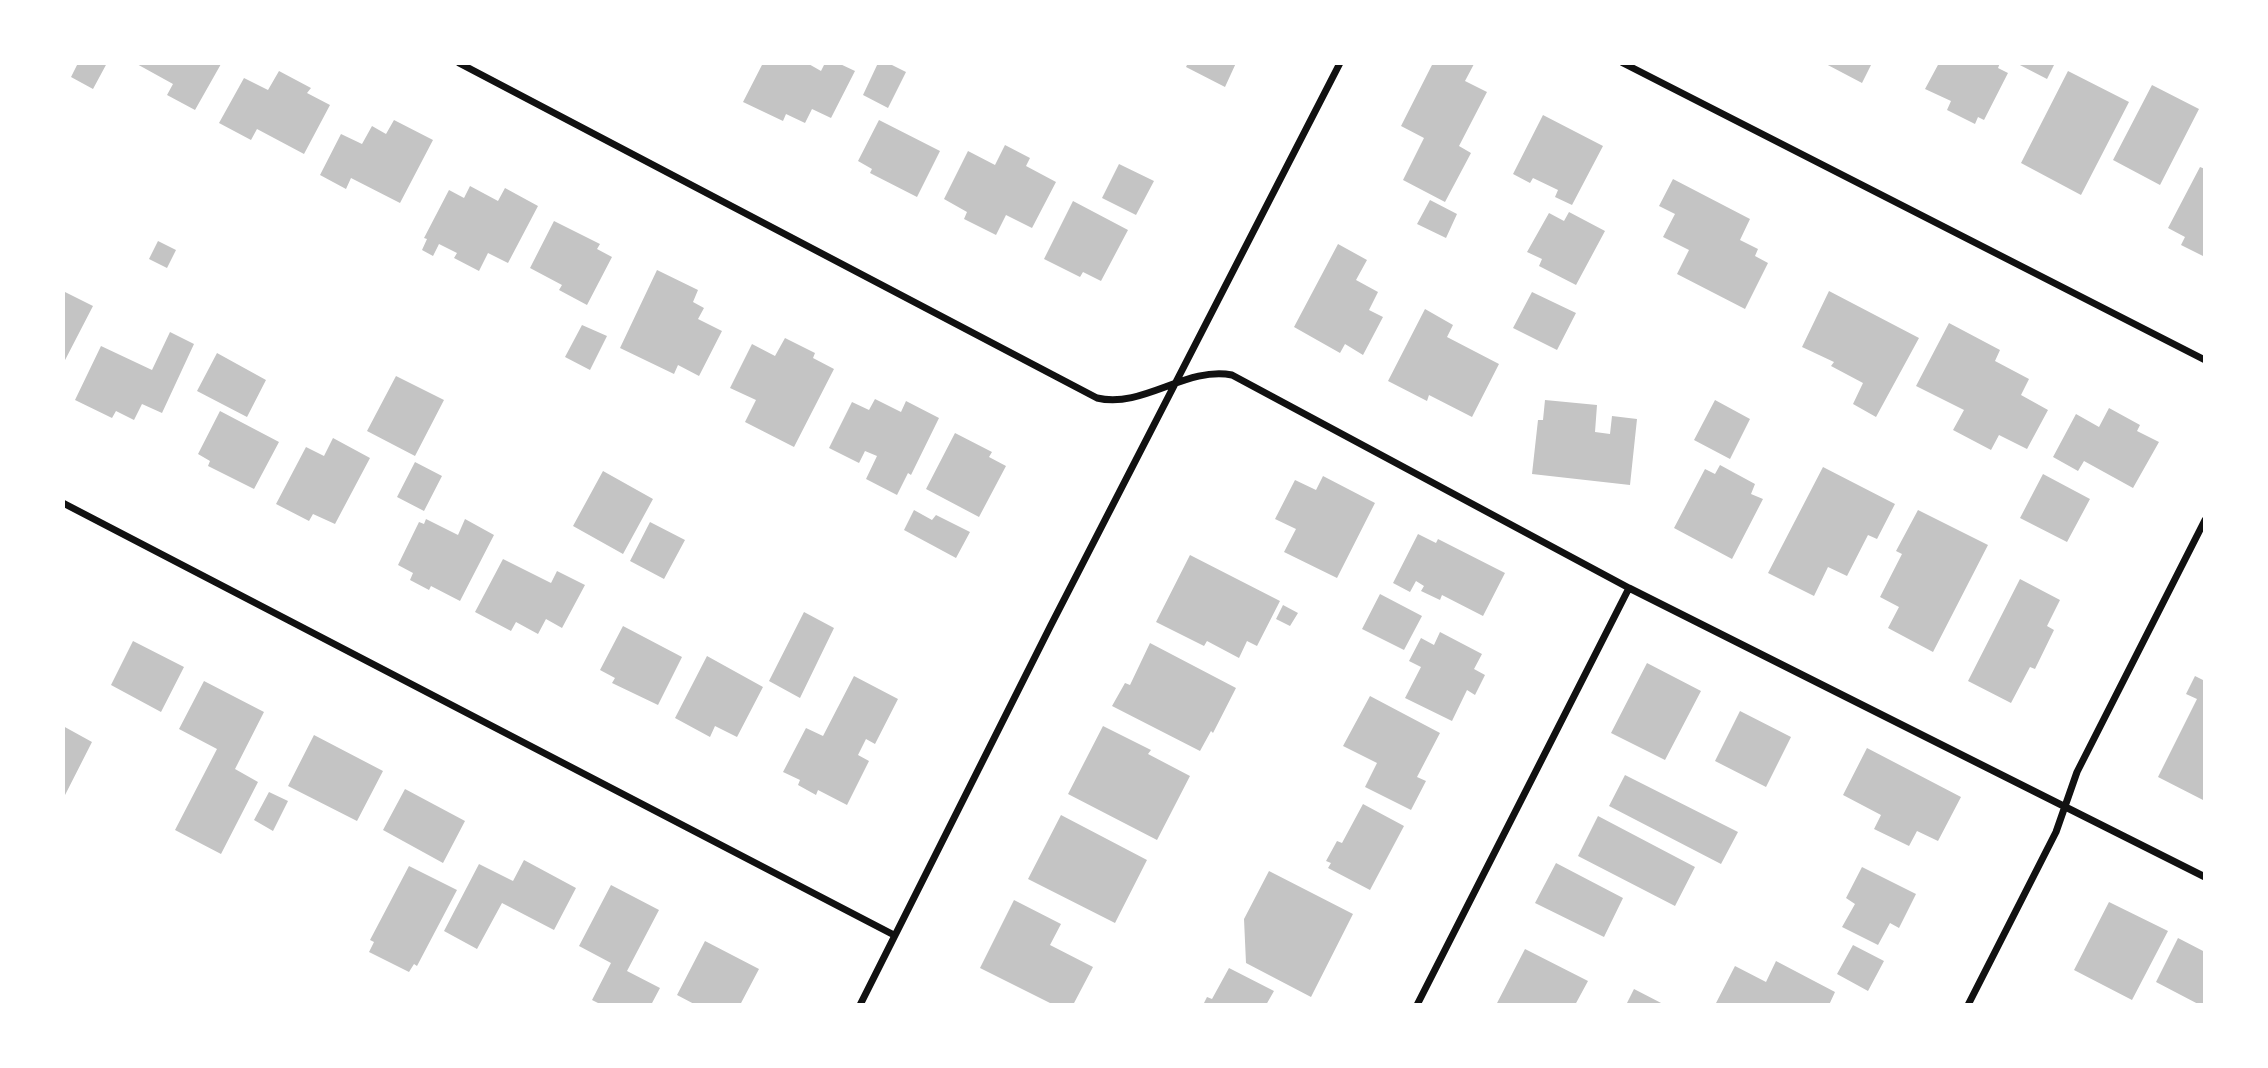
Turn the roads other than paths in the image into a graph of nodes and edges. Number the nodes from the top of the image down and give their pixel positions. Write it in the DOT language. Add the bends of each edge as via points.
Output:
graph roads {
  1 [pos="459,63"];
  2 [pos="1340,63"];
  3 [pos="1623,63"];
  4 [pos="2205,360"];
  5 [pos="1174,384"];
  6 [pos="63,503"];
  7 [pos="2205,520"];
  8 [pos="1629,588"];
  9 [pos="2064,807"];
  10 [pos="2205,877"];
  11 [pos="894,935"];
  12 [pos="860,1005"];
  13 [pos="1417,1005"];
  14 [pos="1968,1005"];
  1 -- 5 [label="street" via="1097,398 1126,399"];
  2 -- 5 [label="street"];
  3 -- 4 [label="street"];
  5 -- 8 [label="street" via="1212,374 1232,375"];
  5 -- 11 [label="street"];
  6 -- 11 [label="street"];
  7 -- 9 [label="street" via="2077,772"];
  8 -- 9 [label="street"];
  8 -- 13 [label="street"];
  9 -- 10 [label="street"];
  9 -- 14 [label="street" via="2056,832"];
  11 -- 12 [label="street"];
}
